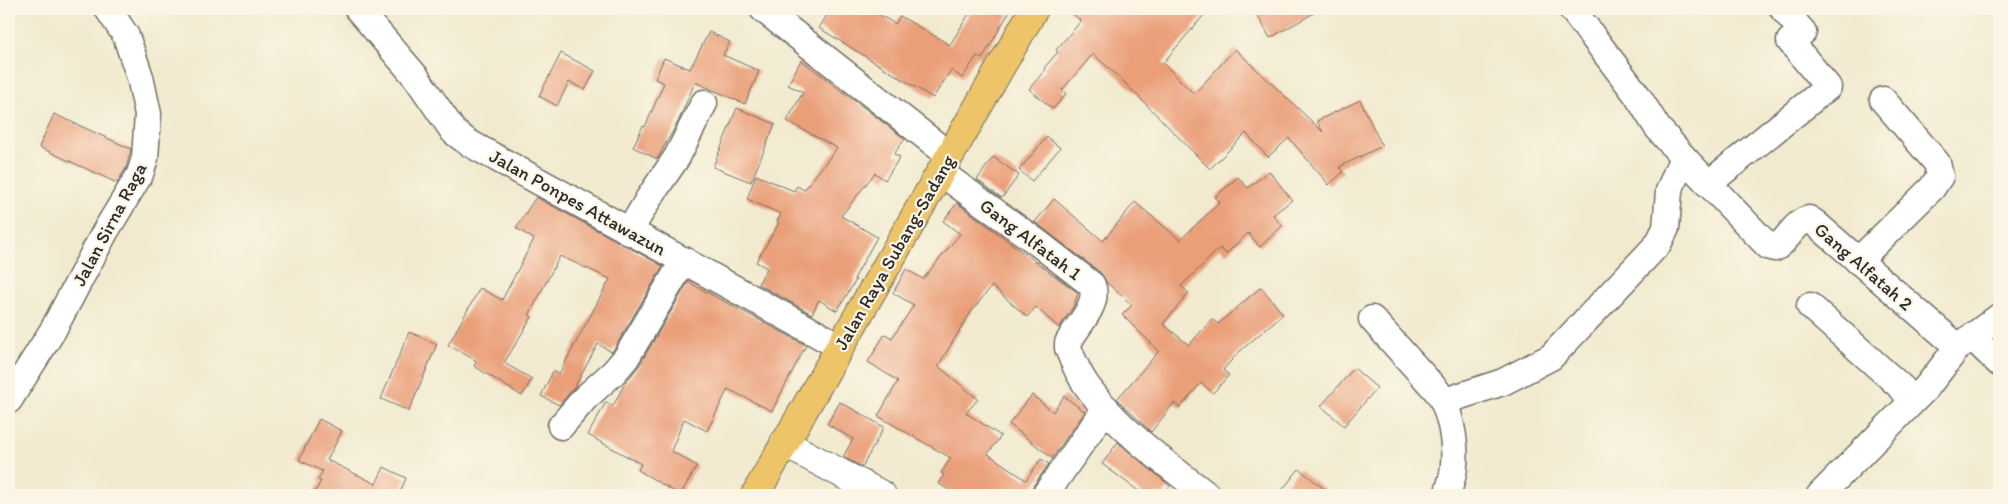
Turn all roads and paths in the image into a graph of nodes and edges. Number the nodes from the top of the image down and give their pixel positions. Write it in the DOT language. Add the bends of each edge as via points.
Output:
graph roads {
  1 [pos="108,9"];
  2 [pos="358,9"];
  3 [pos="763,9"];
  4 [pos="1034,9"];
  5 [pos="1572,9"];
  6 [pos="1783,9"];
  7 [pos="1883,100"];
  8 [pos="704,103"];
  9 [pos="1683,157"];
  10 [pos="944,164"];
  11 [pos="1708,184"];
  12 [pos="629,232"];
  13 [pos="684,260"];
  14 [pos="1858,261"];
  15 [pos="1810,306"];
  16 [pos="1999,317"];
  17 [pos="1372,319"];
  18 [pos="1965,343"];
  19 [pos="839,346"];
  20 [pos="1999,363"];
  21 [pos="9,400"];
  22 [pos="1444,401"];
  23 [pos="1912,401"];
  24 [pos="1106,408"];
  25 [pos="561,426"];
  26 [pos="784,443"];
  27 [pos="754,495"];
  28 [pos="882,495"];
  29 [pos="1045,495"];
  30 [pos="1207,495"];
  31 [pos="1447,495"];
  32 [pos="1820,495"];
  1 -- 21 [label="street, Jalan Sirna Raga" via="126,36 140,77 148,114 145,158 140,174 53,330"];
  2 -- 12 [label="street, Jalan Ponpes Attawazun" via="410,69 454,132"];
  3 -- 10 [label="street"];
  4 -- 10 [label="main road, Jalan Raya Subang-Sadang"];
  5 -- 9 [label="street, Gang Alfatah 2" via="1657,127"];
  6 -- 11 [label="street" via="1803,32 1790,41 1828,87"];
  7 -- 14 [label="street" via="1937,163 1940,176 1932,188"];
  8 -- 12 [label="street" via="677,158"];
  9 -- 11 [label="street, Gang Alfatah 2"];
  9 -- 22 [label="street" via="1669,191 1666,228 1658,244 1551,357 1503,382"];
  10 -- 19 [label="main road, Jalan Raya Subang-Sadang"];
  10 -- 24 [label="street, Gang Alfatah 1" via="1092,285 1092,305 1072,335 1068,348 1087,386"];
  11 -- 14 [label="street, Gang Alfatah 2" via="1768,246 1775,248 1782,244 1802,220 1809,219"];
  12 -- 13 [label="street, Jalan Ponpes Attawazun"];
  13 -- 19 [label="street, Jalan Ponpes Attawazun"];
  13 -- 25 [label="street" via="626,358"];
  14 -- 18 [label="street, Gang Alfatah 2"];
  15 -- 23 [label="street" via="1902,388"];
  16 -- 18 [label="street"];
  17 -- 22 [label="street"];
  18 -- 20 [label="street, Gang Alfatah 2"];
  18 -- 23 [label="street"];
  19 -- 26 [label="main road, Jalan Raya Subang-Sadang"];
  22 -- 31 [label="street" via="1455,456"];
  23 -- 32 [label="street"];
  24 -- 29 [label="street"];
  24 -- 30 [label="street, Gang Alfatah 1" via="1156,456"];
  26 -- 27 [label="main road, Jalan Raya Subang-Sadang"];
  26 -- 28 [label="street"];
}
